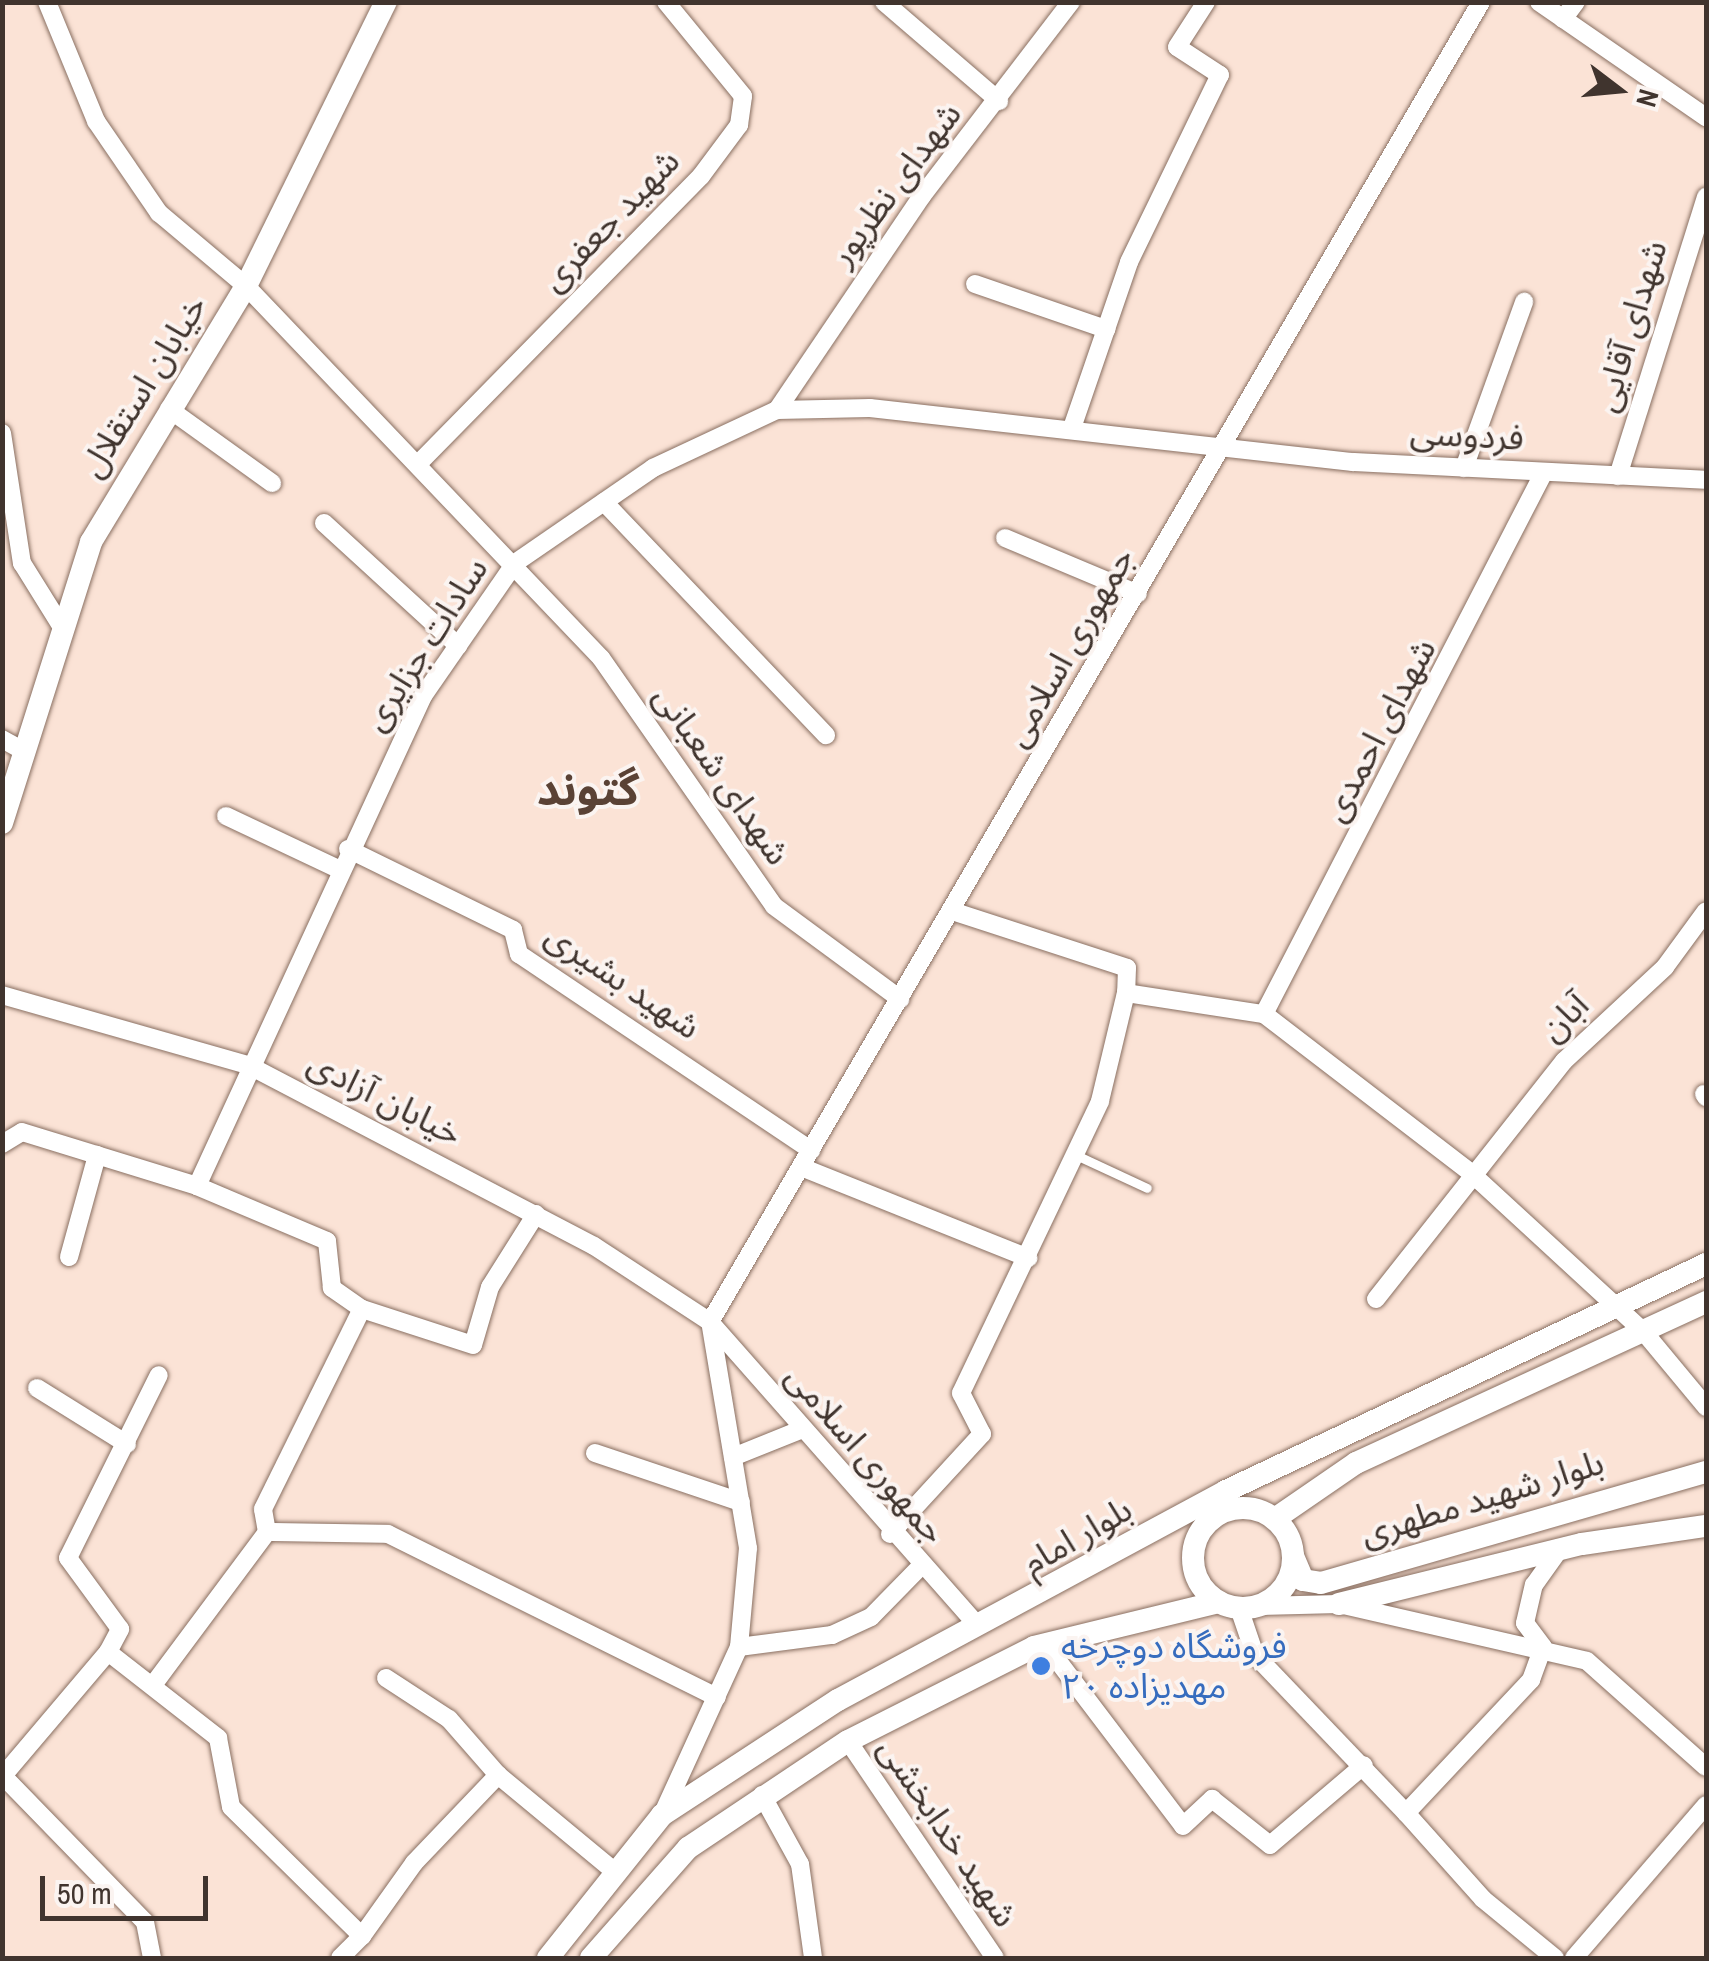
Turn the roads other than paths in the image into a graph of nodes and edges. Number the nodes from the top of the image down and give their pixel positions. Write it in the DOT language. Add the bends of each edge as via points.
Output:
graph roads {
  1 [pos="47,2"];
  2 [pos="666,2"];
  3 [pos="884,2"];
  4 [pos="1071,2"];
  5 [pos="1206,2"];
  6 [pos="1481,2"];
  7 [pos="1539,2"];
  8 [pos="1576,2"];
  9 [pos="383,3"];
  10 [pos="1563,18"];
  11 [pos="999,101"];
  12 [pos="1706,117"];
  13 [pos="1706,196"];
  14 [pos="976,284"];
  15 [pos="246,286"];
  16 [pos="1524,302"];
  17 [pos="1106,329"];
  18 [pos="169,409"];
  19 [pos="777,410"];
  20 [pos="1073,424"];
  21 [pos="2,433"];
  22 [pos="1225,446"];
  23 [pos="418,464"];
  24 [pos="1464,468"];
  25 [pos="1544,472"];
  26 [pos="1618,476"];
  27 [pos="1706,480"];
  28 [pos="272,483"];
  29 [pos="604,502"];
  30 [pos="324,523"];
  31 [pos="1005,538"];
  32 [pos="516,563"];
  33 [pos="1138,594"];
  34 [pos="60,624"];
  35 [pos="458,646"];
  36 [pos="826,735"];
  37 [pos="2,739"];
  38 [pos="24,751"];
  39 [pos="226,816"];
  40 [pos="3,817"];
  41 [pos="348,850"];
  42 [pos="340,870"];
  43 [pos="952,911"];
  44 [pos="1706,912"];
  45 [pos="1126,993"];
  46 [pos="2,995"];
  47 [pos="900,998"];
  48 [pos="1264,1014"];
  49 [pos="248,1065"];
  50 [pos="2,1144"];
  51 [pos="1076,1155"];
  52 [pos="98,1156"];
  53 [pos="806,1158"];
  54 [pos="1471,1173"];
  55 [pos="197,1186"];
  56 [pos="1148,1188"];
  57 [pos="536,1214"];
  58 [pos="70,1257"];
  59 [pos="1028,1258"];
  60 [pos="1706,1264"];
  61 [pos="1376,1299"];
  62 [pos="1706,1302"];
  63 [pos="1617,1307"];
  64 [pos="362,1308"];
  65 [pos="710,1322"];
  66 [pos="1643,1331"];
  67 [pos="159,1375"];
  68 [pos="37,1388"];
  69 [pos="1706,1407"];
  70 [pos="800,1430"];
  71 [pos="127,1444"];
  72 [pos="595,1452"];
  73 [pos="734,1457"];
  74 [pos="1706,1472"];
  75 [pos="1260,1475"];
  76 [pos="740,1502"];
  77 [pos="1226,1511"];
  78 [pos="1276,1518"];
  79 [pos="1706,1526"];
  80 [pos="267,1532"];
  81 [pos="890,1534"];
  82 [pos="1139,1541"];
  83 [pos="1559,1550"];
  84 [pos="1293,1556"];
  85 [pos="921,1566"];
  86 [pos="1339,1604"];
  87 [pos="1239,1605"];
  88 [pos="978,1626"];
  89 [pos="1044,1644"];
  90 [pos="739,1647"];
  91 [pos="1543,1647"];
  92 [pos="108,1652"];
  93 [pos="386,1678"];
  94 [pos="153,1685"];
  95 [pos="717,1697"];
  96 [pos="848,1741"];
  97 [pos="1364,1764"];
  98 [pos="1706,1767"];
  99 [pos="498,1775"];
  100 [pos="4,1778"];
  101 [pos="762,1795"];
  102 [pos="1706,1805"];
  103 [pos="1406,1813"];
  104 [pos="662,1816"];
  105 [pos="613,1870"];
  106 [pos="362,1936"];
  107 [pos="152,1958"];
  108 [pos="340,1958"];
  109 [pos="548,1958"];
  110 [pos="591,1958"];
  111 [pos="813,1958"];
  112 [pos="995,1958"];
  113 [pos="1554,1958"];
  114 [pos="1574,1958"];
  1 -- 15 [label="street" via="96,121 160,213"];
  2 -- 23 [label="street, شهید جعفری" via="743,96 739,125 701,176"];
  3 -- 11 [label="street"];
  4 -- 11 [label="street, شهدای نظرپور"];
  5 -- 17 [label="street" via="1177,46 1220,75"];
  6 -- 22 [label="street, جمهوری اسلامی"];
  7 -- 10 [label="street"];
  8 -- 10 [label="street"];
  9 -- 15 [label="street, خیابان استقلال"];
  10 -- 12 [label="street"];
  11 -- 19 [label="street, شهدای نظرپور"];
  13 -- 26 [label="street, شهدای آقایی"];
  14 -- 17 [label="street"];
  15 -- 18 [label="street, خیابان استقلال"];
  15 -- 23 [label="street, شهدای شعبانی"];
  16 -- 24 [label="street"];
  17 -- 20 [label="street"];
  18 -- 28 [label="street"];
  18 -- 34 [label="street, خیابان استقلال" via="91,542"];
  19 -- 20 [label="street"];
  19 -- 29 [label="street, سادات جزایری"];
  20 -- 22 [label="street"];
  21 -- 34 [label="street" via="22,564"];
  22 -- 24 [label="street, فردوسی"];
  22 -- 33 [label="street, جمهوری اسلامی"];
  23 -- 32 [label="street, شهدای شعبانی"];
  24 -- 25 [label="street, فردوسی"];
  25 -- 26 [label="street, فردوسی"];
  25 -- 48 [label="street, شهدای احمدی"];
  26 -- 27 [label="street, فردوسی"];
  29 -- 32 [label="street, سادات جزایری"];
  29 -- 36 [label="street"];
  30 -- 35 [label="street"];
  31 -- 33 [label="street"];
  32 -- 35 [label="street, سادات جزایری"];
  32 -- 47 [label="street, شهدای شعبانی" via="601,658 774,906"];
  33 -- 43 [label="street, جمهوری اسلامی"];
  34 -- 38 [label="street, خیابان استقلال"];
  35 -- 41 [label="street, سادات جزایری"];
  37 -- 38 [label="street"];
  38 -- 40 [label="street, خیابان استقلال"];
  39 -- 42 [label="street"];
  41 -- 42 [label="street, سادات جزایری"];
  41 -- 53 [label="street, شهید بشیری" via="513,930 518,954"];
  42 -- 49 [label="street, سادات جزایری" via="303,969"];
  43 -- 45 [label="street" via="1127,968"];
  43 -- 47 [label="street, جمهوری اسلامی"];
  44 -- 54 [label="street, آبان"];
  45 -- 48 [label="street"];
  45 -- 51 [label="street" via="1100,1102"];
  46 -- 49 [label="street, خیابان آزادی"];
  47 -- 53 [label="street, جمهوری اسلامی"];
  48 -- 54 [label="street"];
  49 -- 55 [label="street, سادات جزایری"];
  49 -- 57 [label="street, خیابان آزادی"];
  50 -- 52 [label="street" via="22,1132"];
  51 -- 56 [label="lane"];
  51 -- 59 [label="street"];
  52 -- 55 [label="street"];
  52 -- 58 [label="street"];
  53 -- 59 [label="street"];
  53 -- 65 [label="street, جمهوری اسلامی"];
  54 -- 61 [label="street, آبان"];
  54 -- 63 [label="street"];
  55 -- 64 [label="street" via="327,1241 332,1288"];
  57 -- 64 [label="street" via="490,1288 473,1345"];
  57 -- 65 [label="street, خیابان آزادی"];
  59 -- 81 [label="street" via="961,1393 982,1434"];
  60 -- 63 [label="street, بلوار امام"];
  62 -- 66 [label="street"];
  63 -- 66 [label="street"];
  63 -- 75 [label="street, بلوار امام"];
  64 -- 80 [label="street" via="263,1509"];
  65 -- 70 [label="street, جمهوری اسلامی"];
  65 -- 73 [label="street"];
  66 -- 69 [label="street"];
  66 -- 78 [label="street" via="1356,1463"];
  67 -- 71 [label="street"];
  68 -- 71 [label="street"];
  70 -- 73 [label="street"];
  70 -- 81 [label="street, جمهوری اسلامی"];
  71 -- 92 [label="street" via="68,1558 120,1628"];
  72 -- 76 [label="street"];
  73 -- 76 [label="street"];
  74 -- 84 [label="street, بلوار شهید مطهری" via="1321,1583 1303,1580"];
  75 -- 77 [label="street"];
  75 -- 82 [label="street, بلوار امام"];
  76 -- 90 [label="street" via="748,1548"];
  77 -- 78 [label="street"];
  77 -- 82 [label="street"];
  77 -- 87 [label="street" via="1200,1530 1194,1570"];
  78 -- 84 [label="street"];
  79 -- 83 [label="street, بلوار شهید مطهری"];
  80 -- 94 [label="street"];
  80 -- 95 [label="street" via="388,1534"];
  81 -- 85 [label="street, جمهوری اسلامی"];
  82 -- 88 [label="street, بلوار امام"];
  83 -- 86 [label="street, بلوار شهید مطهری"];
  83 -- 91 [label="street" via="1534,1585 1525,1622"];
  84 -- 87 [label="street" via="1289,1577"];
  85 -- 88 [label="street, جمهوری اسلامی"];
  85 -- 90 [label="street" via="870,1617 832,1635"];
  86 -- 87 [label="street"];
  86 -- 91 [label="street"];
  87 -- 89 [label="street"];
  87 -- 97 [label="street" via="1255,1655"];
  88 -- 104 [label="street, بلوار امام" via="838,1700"];
  89 -- 96 [label="street"];
  89 -- 97 [label="street" via="1182,1826 1212,1799 1270,1845"];
  90 -- 95 [label="street"];
  91 -- 98 [label="street" via="1622,1684"];
  91 -- 103 [label="street" via="1531,1680"];
  92 -- 94 [label="street"];
  92 -- 100 [label="street"];
  93 -- 99 [label="street" via="449,1719"];
  94 -- 106 [label="street" via="218,1738 232,1808"];
  95 -- 104 [label="street"];
  96 -- 101 [label="street"];
  96 -- 112 [label="street, شهید خدابخشی"];
  97 -- 103 [label="street"];
  99 -- 105 [label="street"];
  99 -- 106 [label="street" via="414,1863"];
  100 -- 107 [label="street" via="144,1922"];
  101 -- 110 [label="street" via="644,1887"];
  101 -- 111 [label="street" via="800,1864"];
  102 -- 114 [label="street"];
  103 -- 113 [label="street" via="1483,1899"];
  104 -- 105 [label="street, بلوار امام"];
  105 -- 109 [label="street, بلوار امام"];
  106 -- 108 [label="street"];
}
